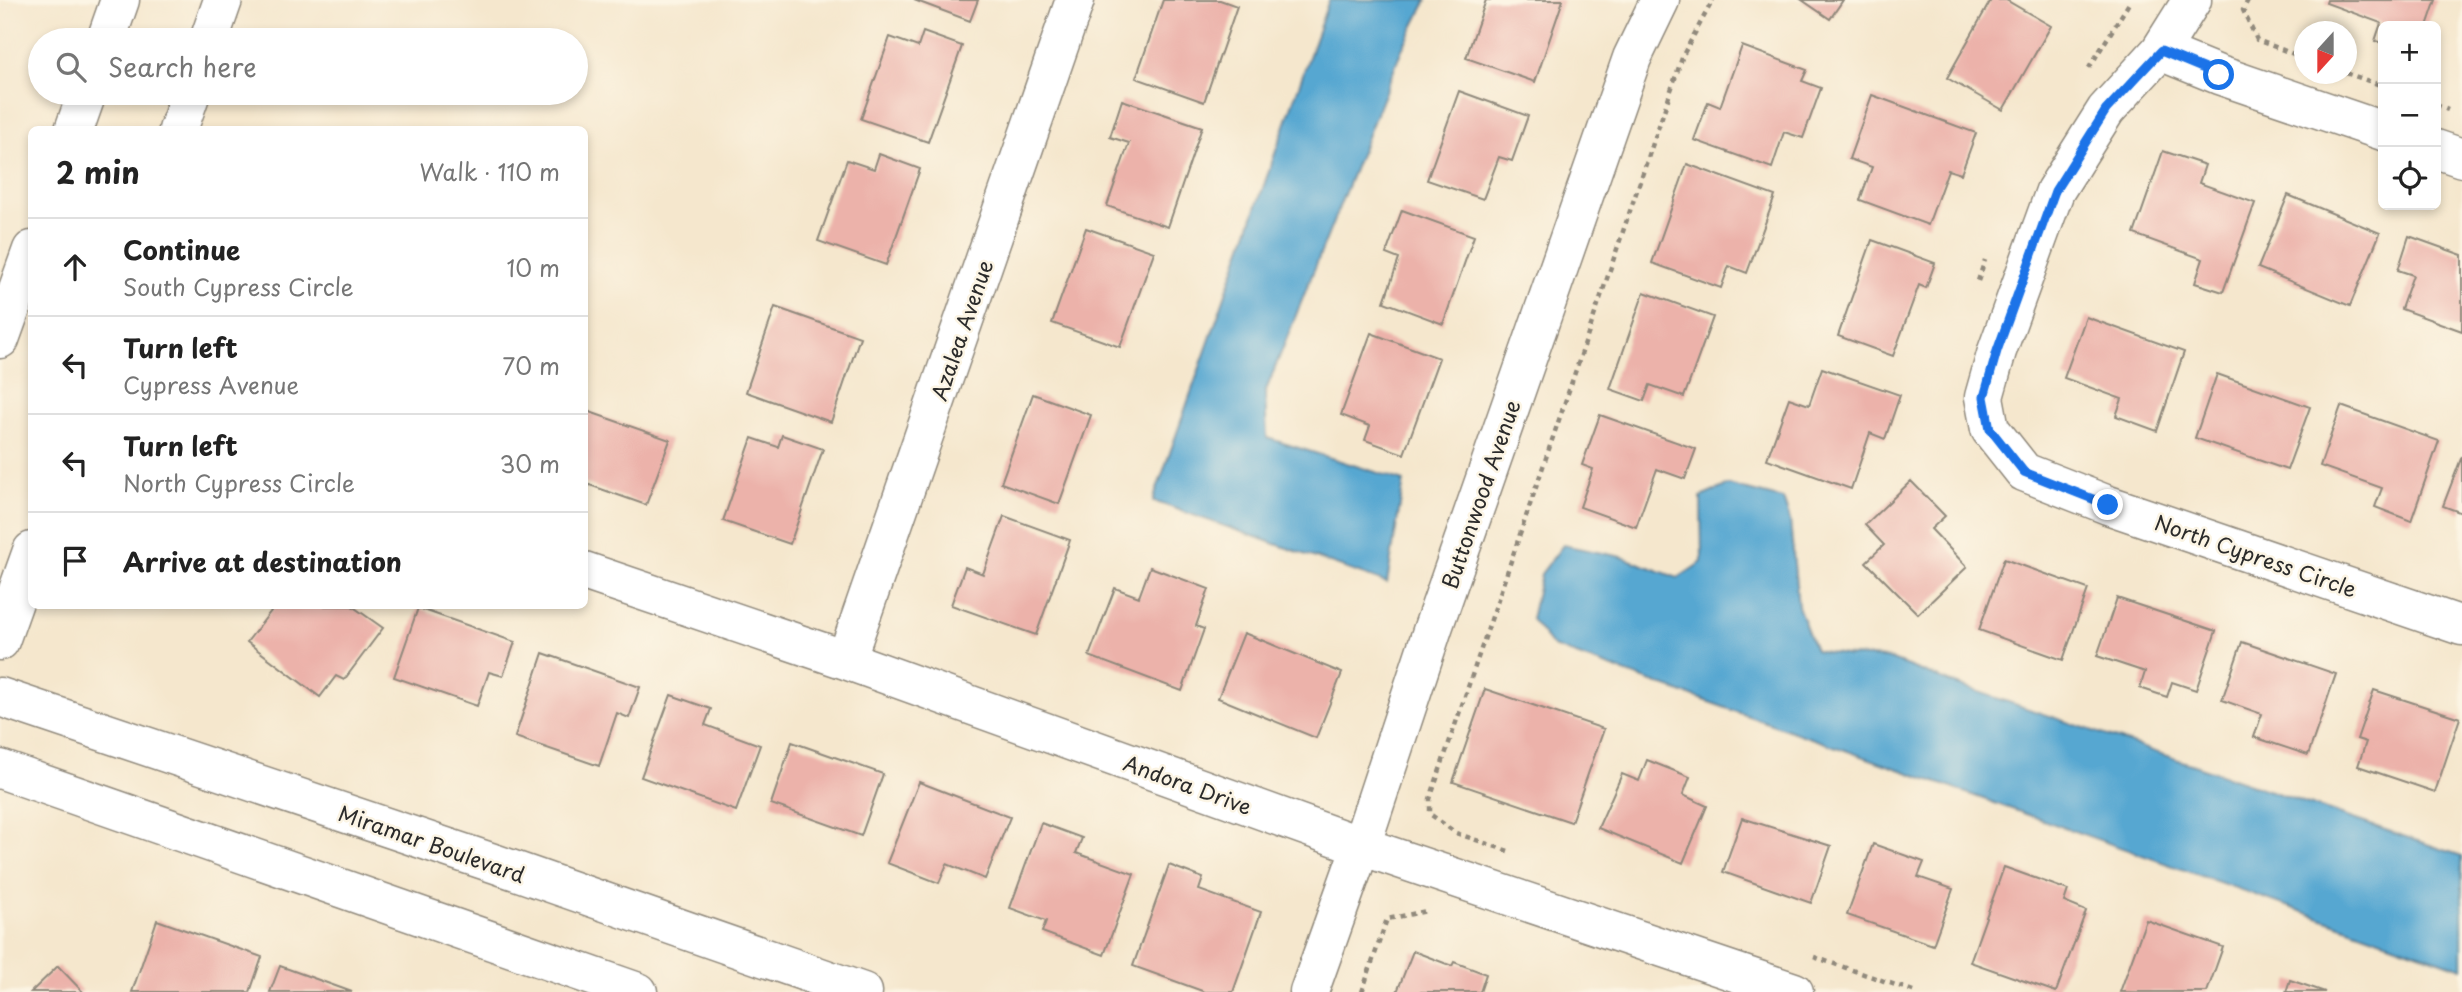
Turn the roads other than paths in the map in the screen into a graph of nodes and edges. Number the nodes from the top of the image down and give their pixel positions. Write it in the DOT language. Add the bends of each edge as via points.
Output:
graph roads {
  1 [pos="120,0"];
  2 [pos="223,0"];
  3 [pos="1075,0"];
  4 [pos="1660,0"];
  5 [pos="2192,0"];
  6 [pos="110,28"];
  7 [pos="213,28"];
  8 [pos="2161,51"];
  9 [pos="83,105"];
  10 [pos="187,105"];
  11 [pos="75,126"];
  12 [pos="179,126"];
  13 [pos="2378,129"];
  14 [pos="2441,151"];
  15 [pos="2462,158"];
  16 [pos="28,261"];
  17 [pos="0,339"];
  18 [pos="28,562"];
  19 [pos="588,572"];
  20 [pos="2462,626"];
  21 [pos="0,641"];
  22 [pos="846,660"];
  23 [pos="0,697"];
  24 [pos="0,769"];
  25 [pos="1361,846"];
  26 [pos="638,992"];
  27 [pos="863,992"];
  28 [pos="1309,992"];
  29 [pos="1794,992"];
  1 -- 6 [label="street"];
  2 -- 7 [label="street"];
  3 -- 22 [label="street, Azalea Avenue"];
  4 -- 25 [label="street, Buttonwood Avenue" via="1632,58"];
  5 -- 8 [label="street"];
  8 -- 13 [label="street"];
  8 -- 20 [label="street, North Cypress Circle" via="2106,110 2055,191 1984,397 1990,429 2024,472"];
  9 -- 11 [label="street"];
  10 -- 12 [label="street"];
  14 -- 15 [label="street"];
  16 -- 17 [label="street"];
  18 -- 21 [label="street"];
  19 -- 22 [label="street, Andora Drive"];
  22 -- 25 [label="street, Andora Drive"];
  23 -- 27 [label="street, Miramar Boulevard"];
  24 -- 26 [label="street"];
  25 -- 28 [label="street, Buttonwood Avenue"];
  25 -- 29 [label="street, Andora Drive"];
}
